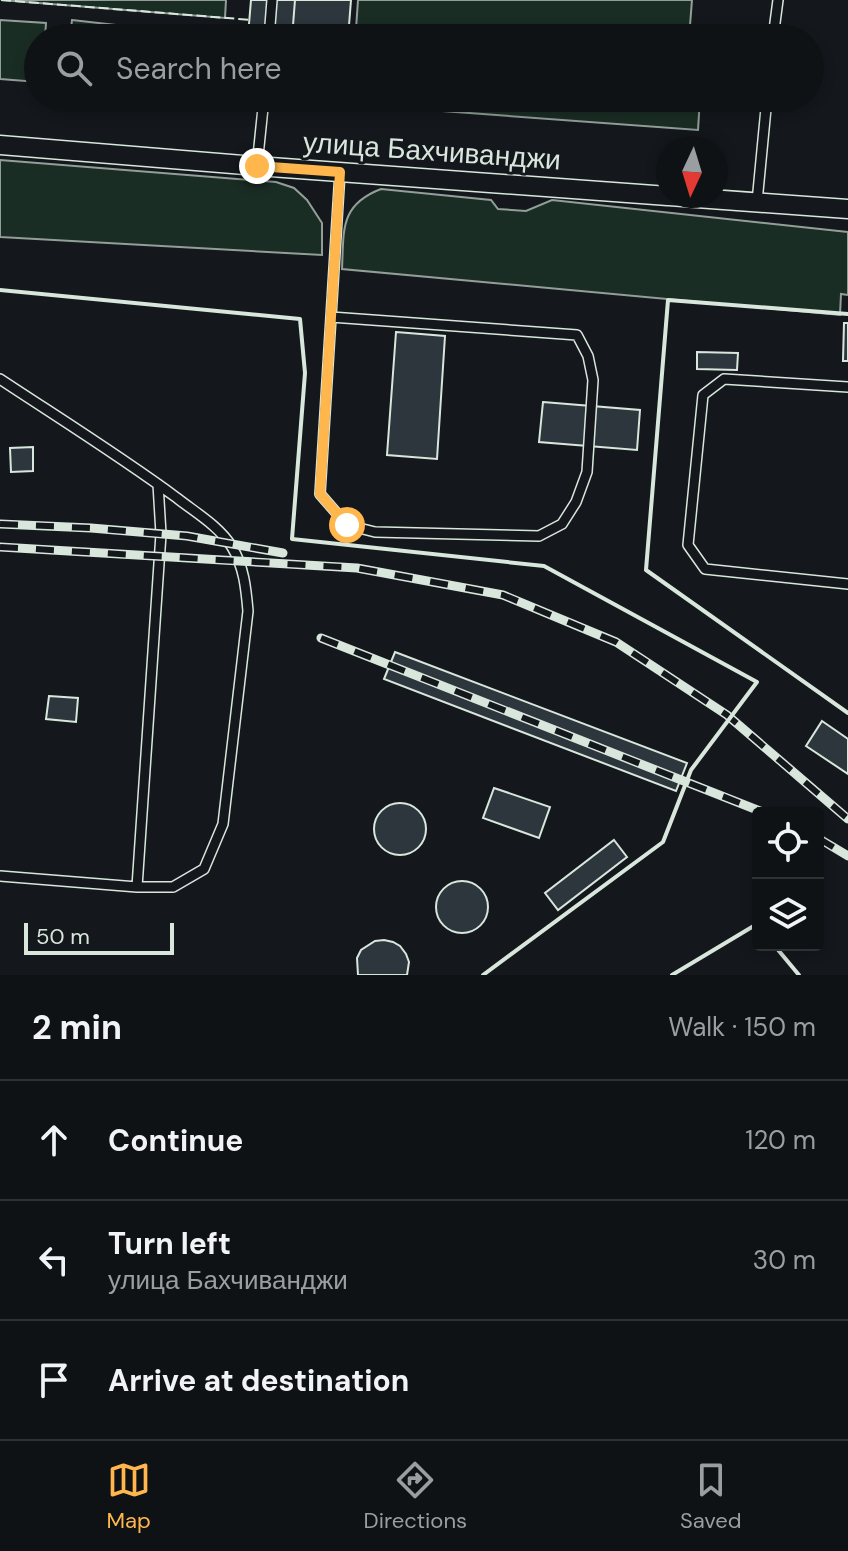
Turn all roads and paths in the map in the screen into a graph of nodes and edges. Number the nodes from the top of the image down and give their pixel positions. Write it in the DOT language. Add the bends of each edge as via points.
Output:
graph roads {
  1 [pos="272,0"];
  2 [pos="778,0"];
  3 [pos="270,24"];
  4 [pos="775,24"];
  5 [pos="263,112"];
  6 [pos="766,112"];
  7 [pos="0,145"];
  8 [pos="257,166"];
  9 [pos="340,172"];
  10 [pos="656,195"];
  11 [pos="728,200"];
  12 [pos="757,202"];
  13 [pos="848,209"];
  14 [pos="331,317"];
  15 [pos="0,379"];
  16 [pos="848,387"];
  17 [pos="158,484"];
  18 [pos="848,584"];
  19 [pos="0,876"];
  20 [pos="137,887"];
  1 -- 3 [label="lane"];
  2 -- 4 [label="lane"];
  5 -- 8 [label="lane"];
  6 -- 12 [label="lane"];
  7 -- 8 [label="street, улица Бахчиванджи"];
  8 -- 9 [label="street, улица Бахчиванджи"];
  9 -- 10 [label="street, улица Бахчиванджи"];
  9 -- 14 [label="lane"];
  11 -- 12 [label="street, улица Бахчиванджи"];
  12 -- 13 [label="street, улица Бахчиванджи"];
  14 -- 14 [label="lane" via="320,494 347,525 375,532 539,536 562,524 587,472 593,380 577,335"];
  15 -- 17 [label="lane"];
  16 -- 18 [label="lane" via="724,379 703,395 688,545 705,569"];
  17 -- 20 [label="lane" via="161,534"];
  17 -- 20 [label="lane" via="230,544 246,582 248,611 223,824 204,869 173,887"];
  19 -- 20 [label="lane"];
}
